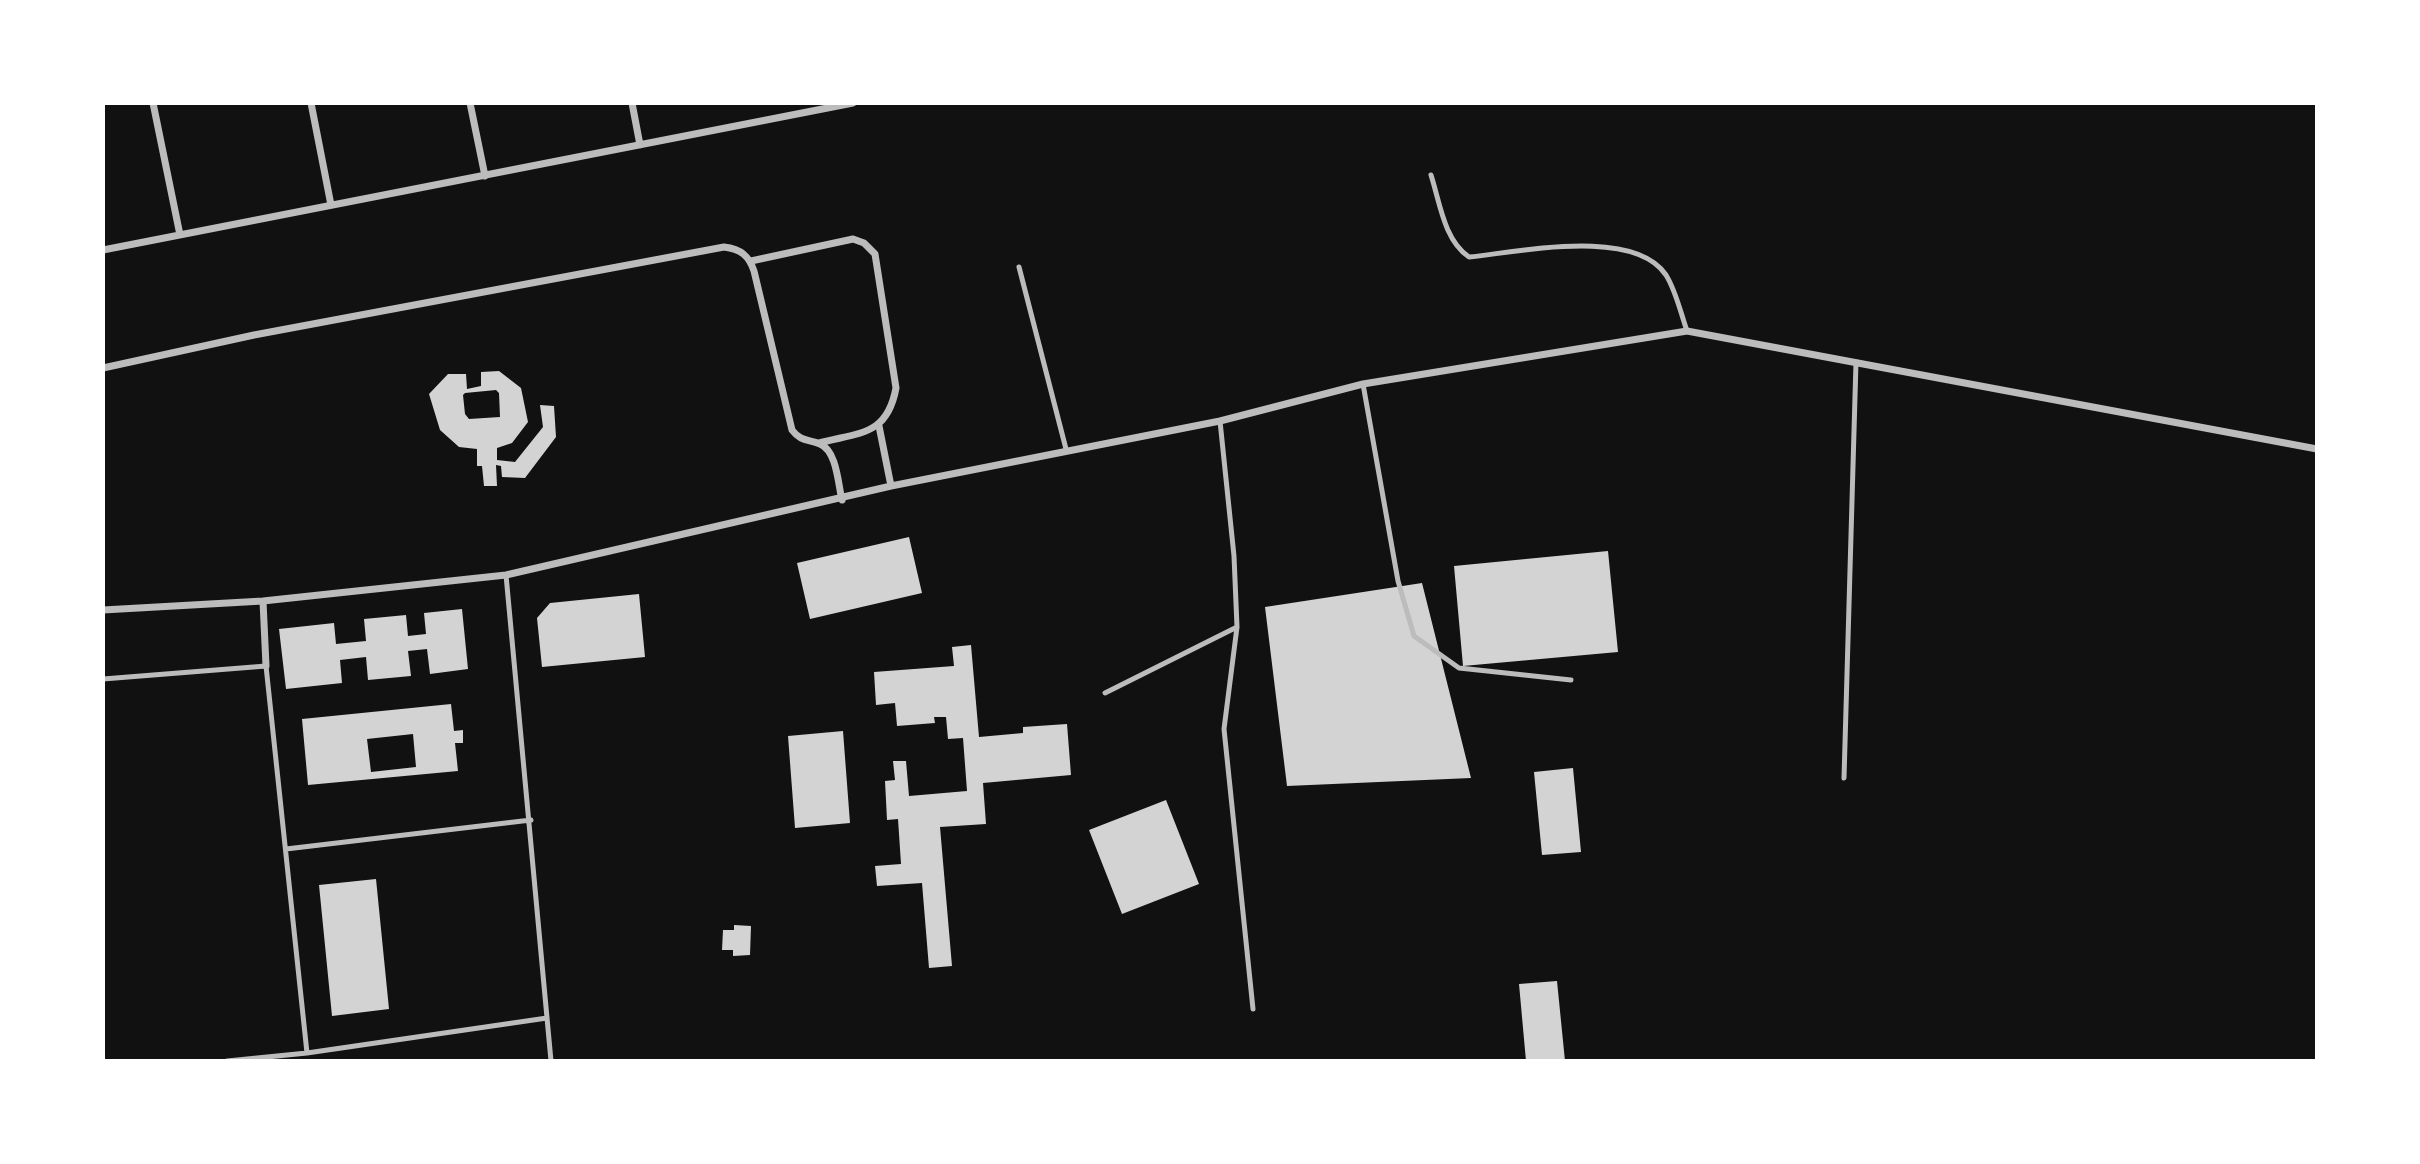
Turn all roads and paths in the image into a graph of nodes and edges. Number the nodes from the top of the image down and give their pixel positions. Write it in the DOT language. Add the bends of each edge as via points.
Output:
graph roads {
  1 [pos="153,103"];
  2 [pos="311,103"];
  3 [pos="470,103"];
  4 [pos="632,103"];
  5 [pos="853,103"];
  6 [pos="640,145"];
  7 [pos="1432,175"];
  8 [pos="485,176"];
  9 [pos="331,205"];
  10 [pos="180,235"];
  11 [pos="103,250"];
  12 [pos="751,261"];
  13 [pos="1019,267"];
  14 [pos="1687,331"];
  15 [pos="1856,362"];
  16 [pos="103,368"];
  17 [pos="1363,384"];
  18 [pos="1220,421"];
  19 [pos="879,426"];
  20 [pos="819,443"];
  21 [pos="1066,449"];
  22 [pos="2317,449"];
  23 [pos="891,486"];
  24 [pos="842,500"];
  25 [pos="506,575"];
  26 [pos="263,601"];
  27 [pos="103,610"];
  28 [pos="1237,627"];
  29 [pos="266,666"];
  30 [pos="103,679"];
  31 [pos="1571,680"];
  32 [pos="1105,692"];
  33 [pos="1844,778"];
  34 [pos="531,820"];
  35 [pos="286,849"];
  36 [pos="1253,1009"];
  37 [pos="547,1018"];
  38 [pos="307,1053"];
  39 [pos="227,1061"];
  40 [pos="551,1061"];
  1 -- 10 [label="street"];
  2 -- 9 [label="street"];
  3 -- 8 [label="street"];
  4 -- 6 [label="street"];
  5 -- 6 [label="street"];
  6 -- 8 [label="street"];
  7 -- 14 [label="lane" via="1452,240 1469,257 1591,245 1634,251 1665,274"];
  8 -- 9 [label="street"];
  9 -- 10 [label="street"];
  10 -- 11 [label="street"];
  12 -- 16 [label="street" via="735,248 724,247 254,335"];
  12 -- 19 [label="street" via="853,239 875,254 896,388 892,409"];
  12 -- 20 [label="street" via="792,430 803,441"];
  13 -- 21 [label="lane"];
  14 -- 15 [label="street"];
  14 -- 17 [label="street"];
  15 -- 22 [label="street"];
  15 -- 33 [label="lane"];
  17 -- 18 [label="street"];
  17 -- 31 [label="lane" via="1398,581 1415,636 1459,668"];
  18 -- 21 [label="street"];
  18 -- 28 [label="lane"];
  19 -- 20 [label="street"];
  19 -- 23 [label="street"];
  20 -- 24 [label="street" via="831,454"];
  21 -- 23 [label="street"];
  23 -- 24 [label="street"];
  24 -- 25 [label="street"];
  25 -- 26 [label="street"];
  25 -- 34 [label="lane"];
  26 -- 27 [label="street"];
  26 -- 29 [label="street"];
  28 -- 32 [label="lane"];
  28 -- 36 [label="lane" via="1224,729"];
  29 -- 30 [label="lane"];
  29 -- 35 [label="lane"];
  34 -- 35 [label="lane"];
  34 -- 37 [label="lane"];
  35 -- 38 [label="lane"];
  37 -- 38 [label="lane"];
  37 -- 40 [label="lane"];
  38 -- 39 [label="lane"];
}
